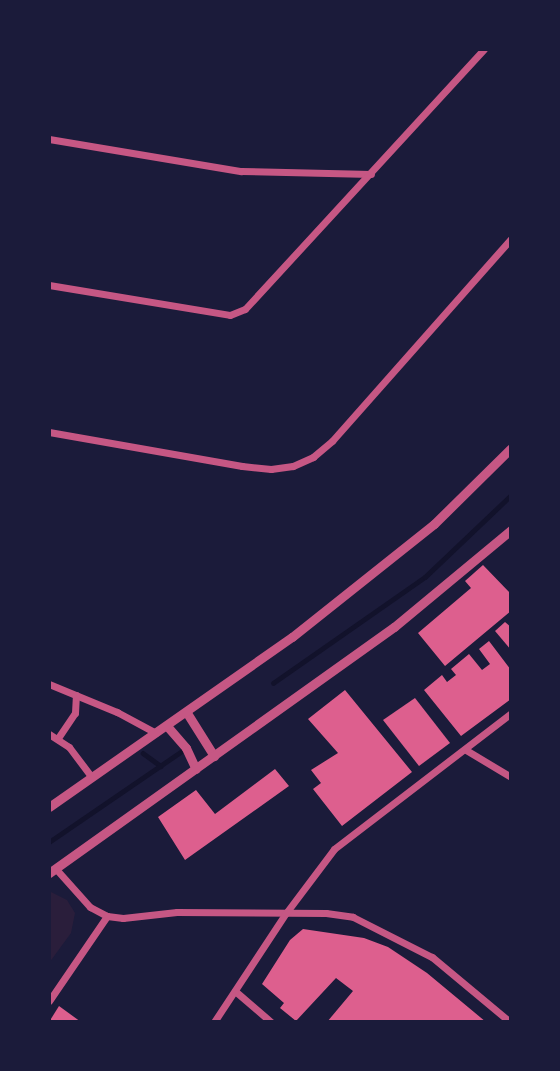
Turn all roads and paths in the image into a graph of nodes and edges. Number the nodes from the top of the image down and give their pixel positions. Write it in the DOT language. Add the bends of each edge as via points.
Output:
graph roads {
  1 [pos="484,49"];
  2 [pos="49,139"];
  3 [pos="371,174"];
  4 [pos="511,239"];
  5 [pos="49,285"];
  6 [pos="49,432"];
  7 [pos="511,448"];
  8 [pos="511,530"];
  9 [pos="49,684"];
  10 [pos="76,695"];
  11 [pos="187,713"];
  12 [pos="511,713"];
  13 [pos="167,726"];
  14 [pos="156,733"];
  15 [pos="49,734"];
  16 [pos="58,738"];
  17 [pos="466,750"];
  18 [pos="214,756"];
  19 [pos="196,769"];
  20 [pos="92,777"];
  21 [pos="511,778"];
  22 [pos="49,807"];
  23 [pos="52,871"];
  24 [pos="286,913"];
  25 [pos="107,916"];
  26 [pos="235,991"];
  27 [pos="49,1001"];
  28 [pos="214,1022"];
  29 [pos="271,1022"];
  30 [pos="510,1022"];
  1 -- 3 [label="street"];
  2 -- 3 [label="street" via="241,172"];
  3 -- 5 [label="street" via="252,303 237,313"];
  4 -- 6 [label="street" via="332,441 293,466 242,466"];
  7 -- 11 [label="street" via="434,524"];
  8 -- 18 [label="street" via="394,627"];
  9 -- 10 [label="street"];
  10 -- 14 [label="street"];
  10 -- 16 [label="street" via="75,713"];
  11 -- 13 [label="street"];
  11 -- 18 [label="street"];
  12 -- 17 [label="street"];
  13 -- 14 [label="street"];
  13 -- 19 [label="street"];
  14 -- 20 [label="street"];
  15 -- 16 [label="street"];
  16 -- 20 [label="street"];
  17 -- 21 [label="street"];
  17 -- 24 [label="street" via="334,849"];
  18 -- 19 [label="street"];
  19 -- 23 [label="street"];
  20 -- 22 [label="street"];
  23 -- 25 [label="street" via="90,907"];
  24 -- 25 [label="street"];
  24 -- 26 [label="street"];
  24 -- 30 [label="street" via="353,917 383,929 432,957"];
  25 -- 27 [label="street"];
  26 -- 28 [label="street"];
  26 -- 29 [label="street"];
}
